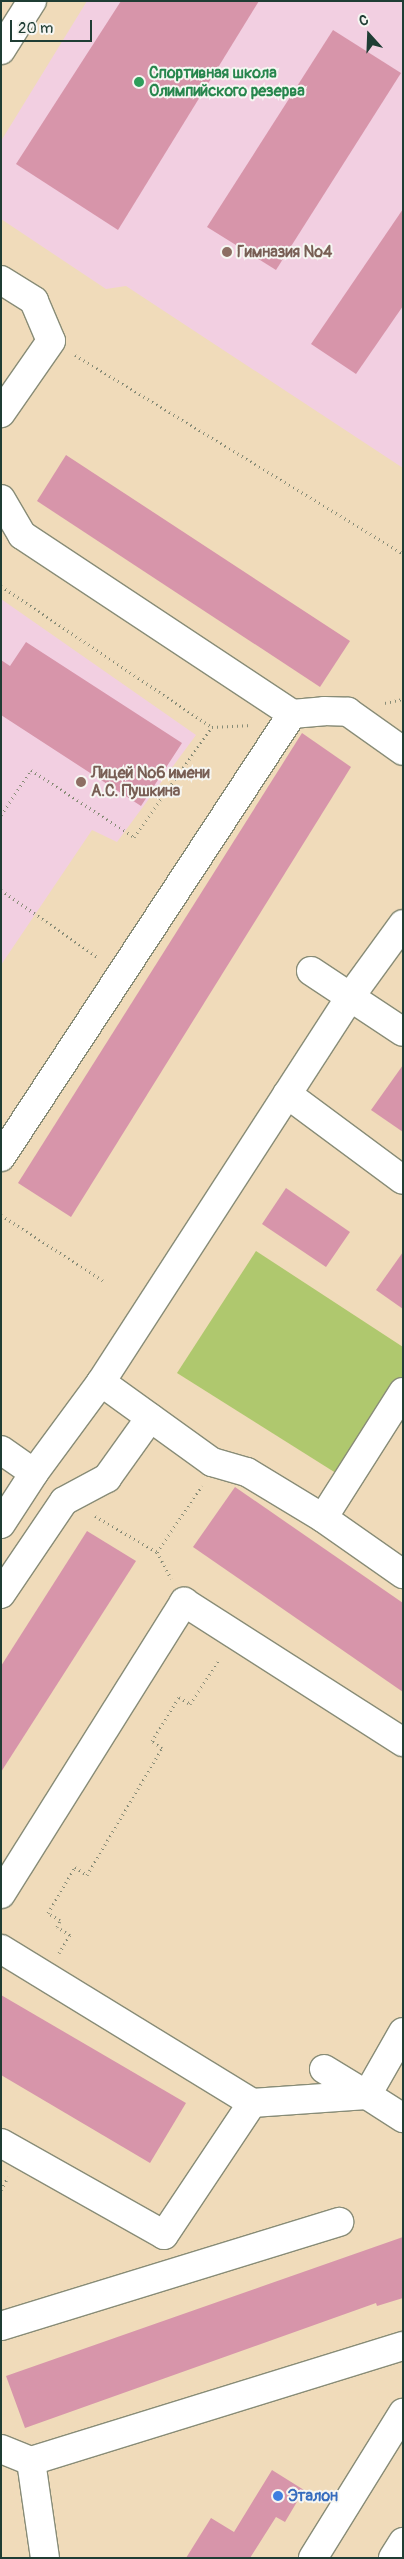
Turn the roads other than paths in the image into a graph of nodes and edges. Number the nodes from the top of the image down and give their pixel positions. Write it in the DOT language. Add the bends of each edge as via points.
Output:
graph roads {
  1 [pos="32,1"];
  2 [pos="1,50"];
  3 [pos="1,280"];
  4 [pos="1,413"];
  5 [pos="1,499"];
  6 [pos="289,718"];
  7 [pos="403,751"];
  8 [pos="403,924"];
  9 [pos="312,971"];
  10 [pos="350,997"];
  11 [pos="403,1032"];
  12 [pos="287,1094"];
  13 [pos="1,1157"];
  14 [pos="403,1180"];
  15 [pos="101,1382"];
  16 [pos="403,1392"];
  17 [pos="150,1418"];
  18 [pos="1,1450"];
  19 [pos="34,1473"];
  20 [pos="323,1518"];
  21 [pos="1,1524"];
  22 [pos="403,1574"];
  23 [pos="1,1594"];
  24 [pos="403,1742"];
  25 [pos="1,1894"];
  26 [pos="1,1949"];
  27 [pos="403,2032"];
  28 [pos="324,2069"];
  29 [pos="367,2096"];
  30 [pos="252,2103"];
  31 [pos="403,2118"];
  32 [pos="1,2143"];
  33 [pos="340,2222"];
  34 [pos="1,2326"];
  35 [pos="403,2346"];
  36 [pos="403,2413"];
  37 [pos="1,2449"];
  38 [pos="31,2461"];
  39 [pos="403,2542"];
  40 [pos="45,2558"];
  41 [pos="313,2558"];
  42 [pos="393,2558"];
  1 -- 2 [label="street"];
  3 -- 4 [label="street" via="34,301 51,341"];
  5 -- 6 [label="street" via="22,535"];
  6 -- 7 [label="street" via="324,711 348,712"];
  6 -- 13 [label="street"];
  8 -- 10 [label="street"];
  9 -- 10 [label="street"];
  10 -- 11 [label="street"];
  10 -- 12 [label="street"];
  12 -- 14 [label="street"];
  12 -- 15 [label="street"];
  15 -- 17 [label="street"];
  15 -- 19 [label="street"];
  16 -- 20 [label="street"];
  17 -- 20 [label="street" via="212,1462 247,1472"];
  17 -- 23 [label="street" via="108,1478 64,1501"];
  18 -- 19 [label="street"];
  19 -- 21 [label="street"];
  20 -- 22 [label="street"];
  24 -- 25 [label="street" via="184,1602"];
  26 -- 30 [label="street"];
  27 -- 29 [label="street"];
  28 -- 29 [label="street"];
  29 -- 30 [label="street"];
  29 -- 31 [label="street"];
  30 -- 32 [label="street" via="164,2235"];
  33 -- 34 [label="street"];
  35 -- 38 [label="street"];
  36 -- 41 [label="street"];
  37 -- 38 [label="street"];
  38 -- 40 [label="street"];
  39 -- 42 [label="street"];
}
